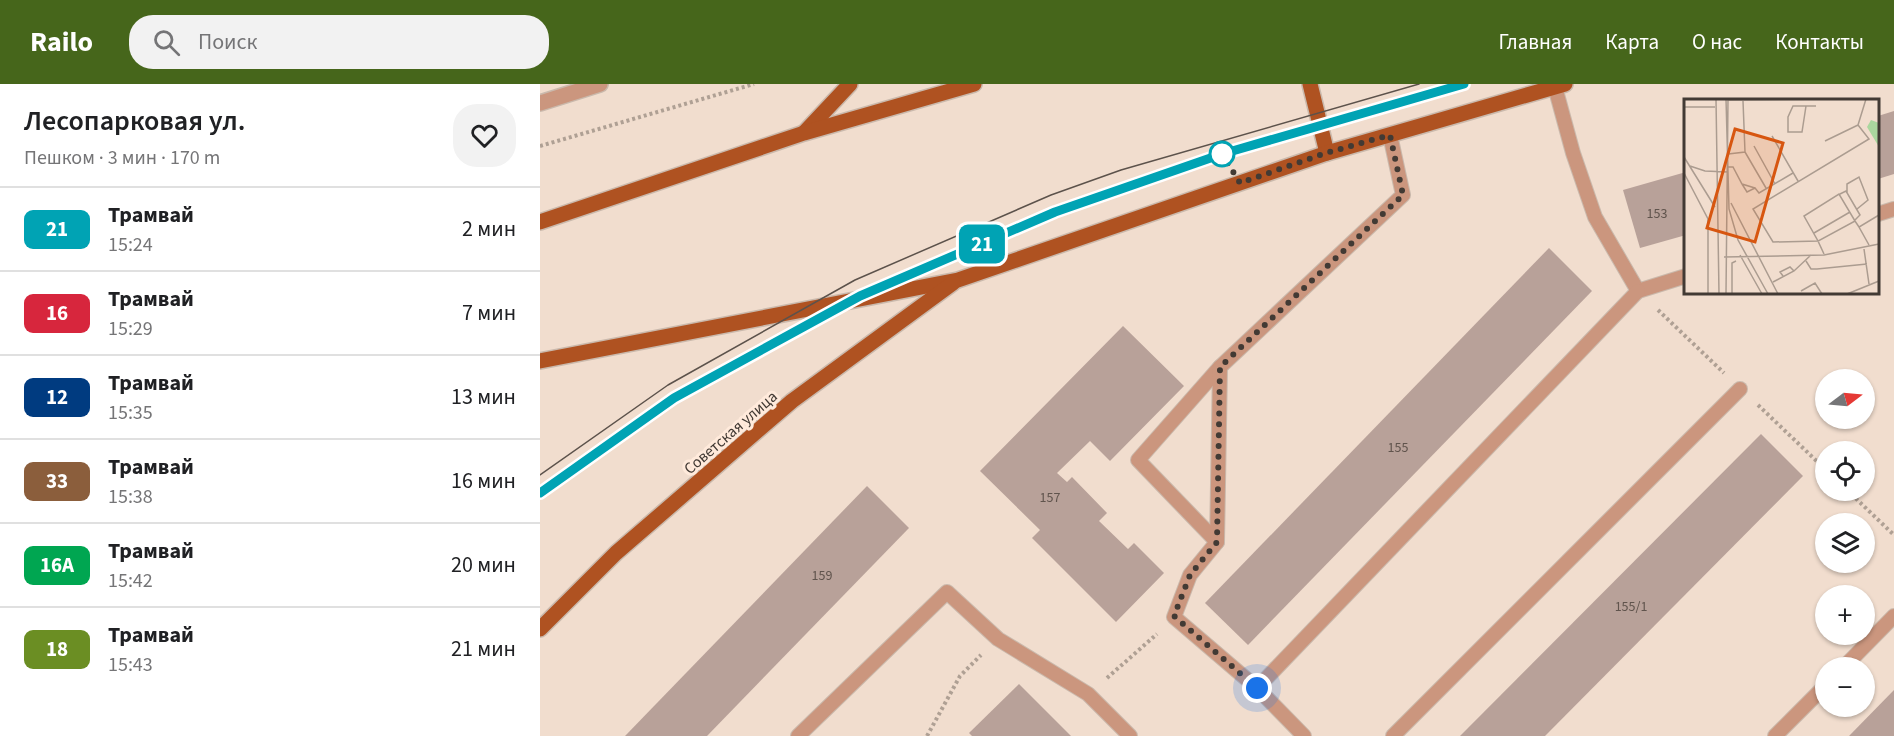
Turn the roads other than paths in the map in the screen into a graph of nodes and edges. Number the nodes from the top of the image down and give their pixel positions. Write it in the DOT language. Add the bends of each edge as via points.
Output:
graph roads {
  1 [pos="600,84"];
  2 [pos="850,84"];
  3 [pos="974,84"];
  4 [pos="1310,84"];
  5 [pos="1560,86"];
  6 [pos="540,103"];
  7 [pos="804,133"];
  8 [pos="1390,135"];
  9 [pos="1326,153"];
  10 [pos="1894,209"];
  11 [pos="1879,214"];
  12 [pos="540,222"];
  13 [pos="1684,277"];
  14 [pos="958,280"];
  15 [pos="1638,291"];
  16 [pos="540,361"];
  17 [pos="1220,367"];
  18 [pos="1740,389"];
  19 [pos="1217,542"];
  20 [pos="1894,616"];
  21 [pos="540,629"];
  22 [pos="1854,657"];
  23 [pos="1257,688"];
  24 [pos="1815,696"];
  25 [pos="798,736"];
  26 [pos="1130,736"];
  27 [pos="1304,736"];
  28 [pos="1392,736"];
  29 [pos="1775,736"];
  1 -- 6 [label="street"];
  2 -- 7 [label="main road"];
  3 -- 7 [label="main road"];
  4 -- 9 [label="main road"];
  5 -- 8 [label="main road, Советская улица"];
  5 -- 15 [label="lane" via="1573,153 1595,217"];
  7 -- 12 [label="main road"];
  8 -- 9 [label="main road, Советская улица"];
  8 -- 17 [label="lane" via="1403,195"];
  9 -- 14 [label="main road, Советская улица"];
  10 -- 11 [label="lane"];
  13 -- 15 [label="lane"];
  14 -- 16 [label="main road, Советская улица"];
  14 -- 21 [label="main road, Советская улица" via="792,401 616,553"];
  15 -- 23 [label="lane"];
  17 -- 19 [label="lane"];
  17 -- 19 [label="lane" via="1138,460"];
  18 -- 28 [label="lane"];
  19 -- 23 [label="lane" via="1190,575 1174,616"];
  20 -- 22 [label="lane"];
  23 -- 27 [label="lane"];
  24 -- 29 [label="lane"];
  25 -- 26 [label="lane" via="946,592 998,639 1088,694"];
}
